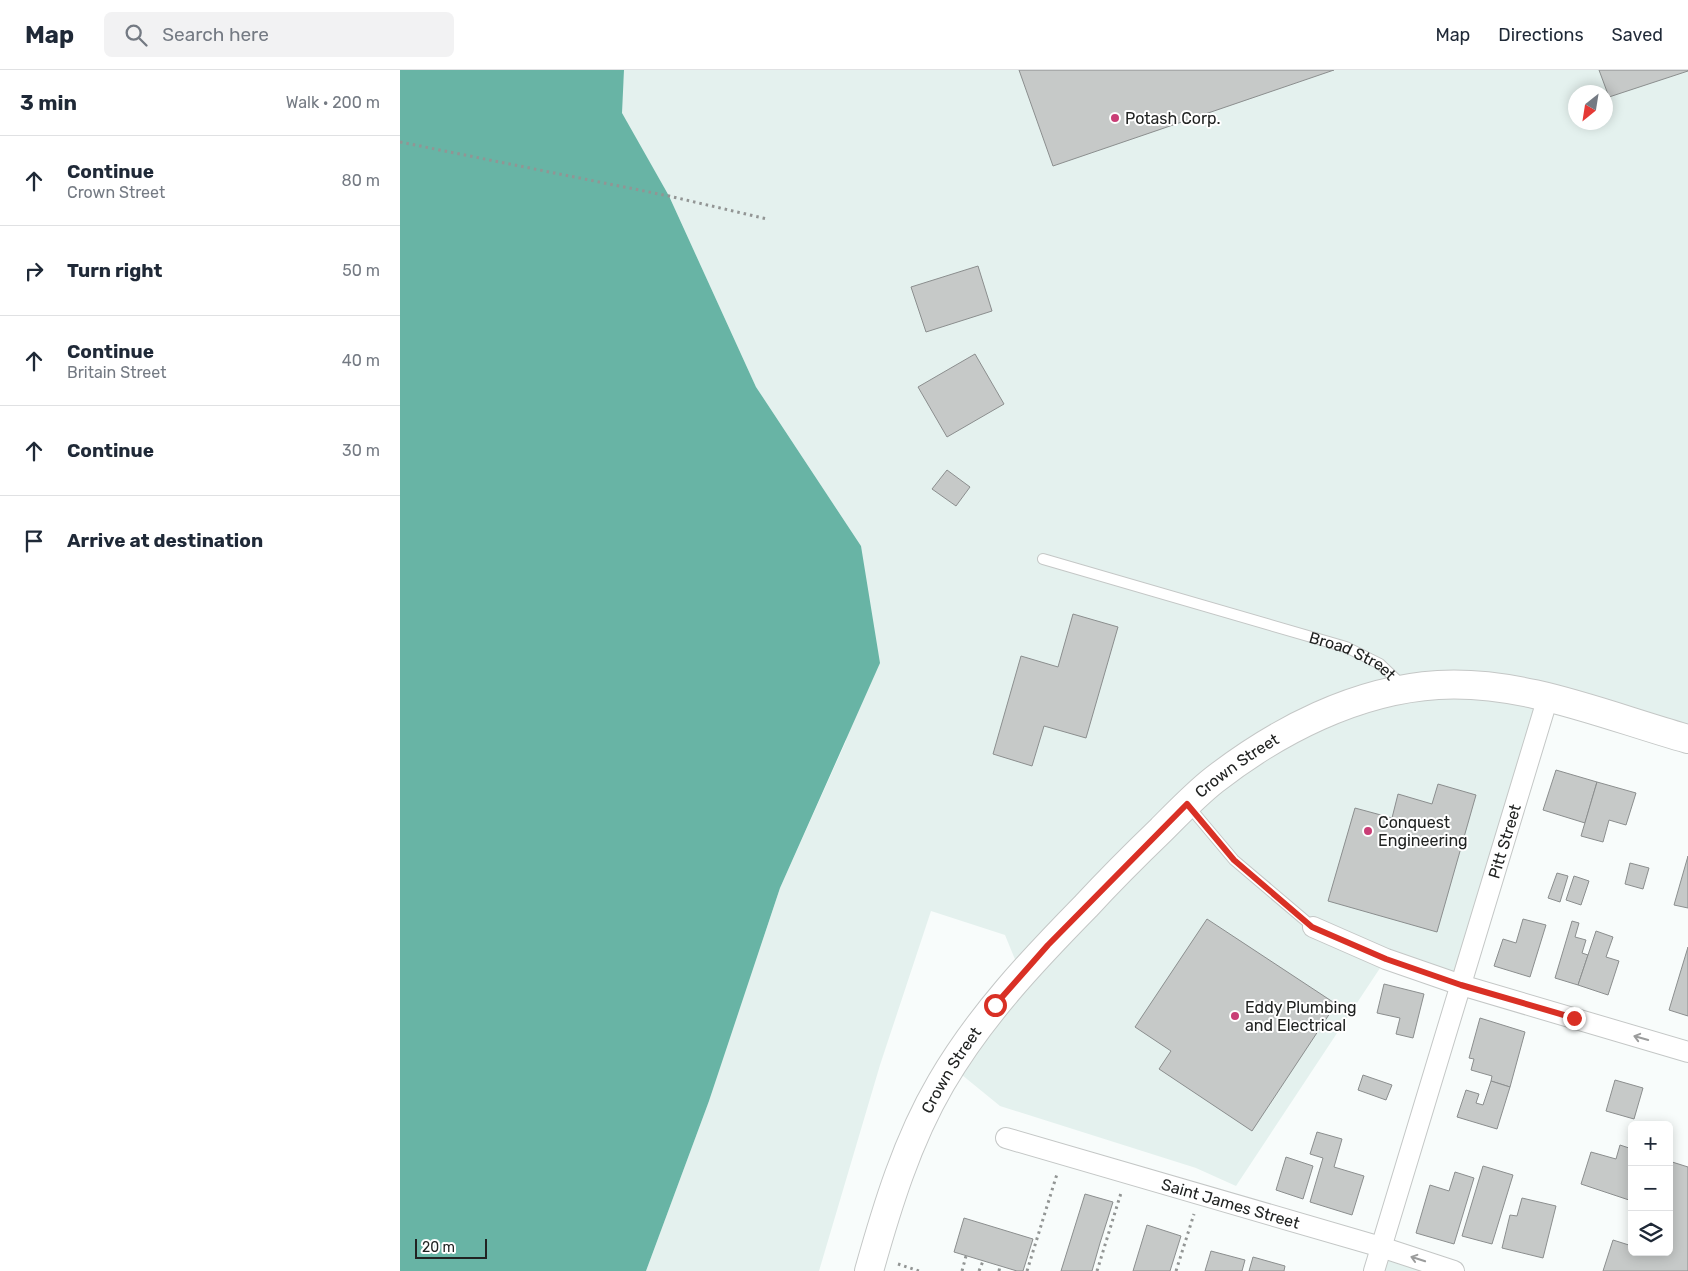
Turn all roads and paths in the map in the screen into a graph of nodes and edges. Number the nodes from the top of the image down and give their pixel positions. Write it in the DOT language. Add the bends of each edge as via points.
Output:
graph roads {
  1 [pos="400,142"];
  2 [pos="767,219"];
  3 [pos="1043,559"];
  4 [pos="1406,689"];
  5 [pos="1548,697"];
  6 [pos="1688,740"];
  7 [pos="1187,804"];
  8 [pos="1312,927"];
  9 [pos="1461,985"];
  10 [pos="1688,1052"];
  11 [pos="1006,1138"];
  12 [pos="1063,1154"];
  13 [pos="1128,1173"];
  14 [pos="1194,1214"];
  15 [pos="1106,1224"];
  16 [pos="1111,1226"];
  17 [pos="1100,1243"];
  18 [pos="1106,1244"];
  19 [pos="1178,1247"];
  20 [pos="1381,1247"];
  21 [pos="1183,1249"];
  22 [pos="966,1256"];
  23 [pos="983,1260"];
  24 [pos="1094,1262"];
  25 [pos="1100,1263"];
  26 [pos="1172,1264"];
  27 [pos="906,1266"];
  28 [pos="1000,1266"];
  29 [pos="1178,1266"];
  30 [pos="869,1271"];
  31 [pos="920,1271"];
  32 [pos="962,1271"];
  33 [pos="979,1271"];
  34 [pos="999,1271"];
  35 [pos="1027,1271"];
  36 [pos="1098,1271"];
  37 [pos="1176,1271"];
  38 [pos="1374,1271"];
  39 [pos="1454,1271"];
  1 -- 2 [label="path"];
  3 -- 4 [label="lane, Broad Street" via="1346,647 1380,664"];
  4 -- 5 [label="main road, Broad Street" via="1466,685"];
  4 -- 7 [label="main road, Crown Street" via="1369,698 1291,730 1251,753"];
  5 -- 6 [label="main road, Broad Street"];
  5 -- 9 [label="street, Pitt Street"];
  7 -- 8 [label="lane" via="1234,860"];
  7 -- 30 [label="main road, Crown Street" via="1048,945 972,1036 940,1085 910,1146"];
  8 -- 9 [label="street" via="1386,959"];
  10 -- 9 [label="street, one-way"];
  9 -- 20 [label="street, Pitt Street"];
  11 -- 12 [label="street, Saint James Street"];
  12 -- 13 [label="street, Saint James Street"];
  12 -- 35 [label="path"];
  13 -- 16 [label="path"];
  13 -- 20 [label="street, Saint James Street"];
  14 -- 21 [label="path"];
  15 -- 16 [label="path"];
  16 -- 18 [label="path"];
  17 -- 18 [label="path"];
  18 -- 25 [label="path"];
  19 -- 21 [label="path"];
  20 -- 38 [label="street, Pitt Street"];
  39 -- 20 [label="street, Saint James Street, one-way"];
  21 -- 29 [label="path"];
  22 -- 32 [label="path"];
  23 -- 33 [label="path"];
  24 -- 25 [label="path"];
  25 -- 36 [label="path"];
  26 -- 29 [label="path"];
  27 -- 31 [label="path"];
  28 -- 34 [label="path"];
  29 -- 37 [label="path"];
}
